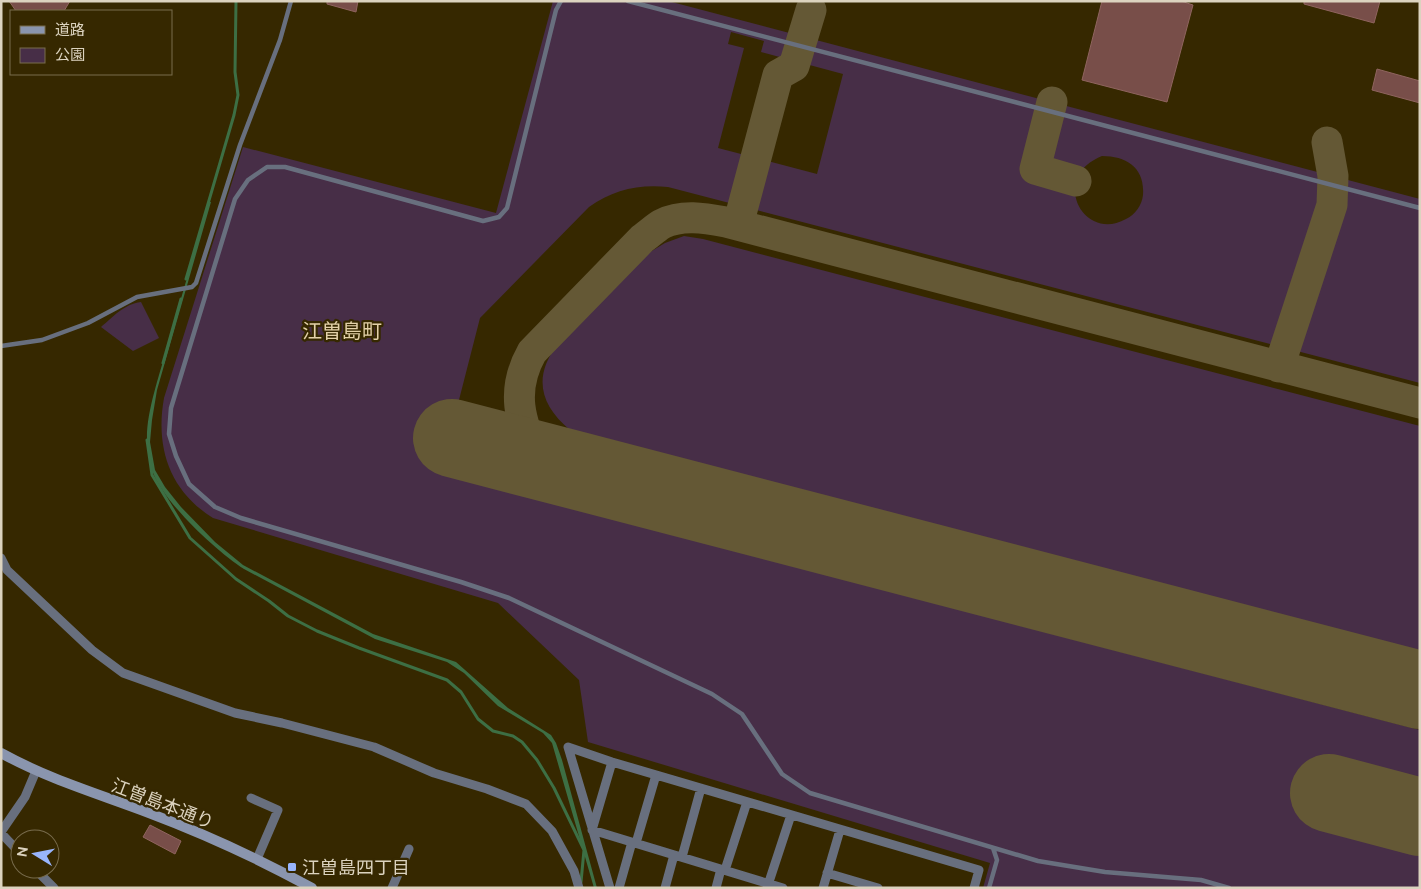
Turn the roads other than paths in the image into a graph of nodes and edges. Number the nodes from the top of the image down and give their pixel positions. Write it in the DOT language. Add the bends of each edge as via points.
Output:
graph roads {
  1 [pos="291,1"];
  2 [pos="561,1"];
  3 [pos="628,1"];
  4 [pos="1420,208"];
  5 [pos="1,346"];
  6 [pos="1,558"];
  7 [pos="4,573"];
  8 [pos="1,753"];
  9 [pos="612,762"];
  10 [pos="36,771"];
  11 [pos="656,775"];
  12 [pos="701,788"];
  13 [pos="251,798"];
  14 [pos="747,802"];
  15 [pos="791,815"];
  16 [pos="592,830"];
  17 [pos="840,830"];
  18 [pos="1,833"];
  19 [pos="10,842"];
  20 [pos="634,843"];
  21 [pos="993,848"];
  22 [pos="409,849"];
  23 [pos="678,856"];
  24 [pos="257,859"];
  25 [pos="723,870"];
  26 [pos="827,873"];
  27 [pos="45,879"];
  28 [pos="768,886"];
  29 [pos="54,888"];
  30 [pos="312,888"];
  31 [pos="392,888"];
  32 [pos="579,888"];
  33 [pos="610,888"];
  34 [pos="619,888"];
  35 [pos="665,888"];
  36 [pos="716,888"];
  37 [pos="783,888"];
  38 [pos="822,888"];
  39 [pos="878,888"];
  40 [pos="974,888"];
  41 [pos="989,888"];
  42 [pos="1229,888"];
  1 -- 5 [label="lane" via="192,287 137,297 88,323 42,340"];
  2 -- 21 [label="lane" via="556,10 507,208 499,217 483,221 285,167 267,167 248,180 234,199 171,408 169,434 189,484 215,507 241,518 509,598 712,694 742,714 782,774 810,793"];
  3 -- 4 [label="lane"];
  6 -- 7 [label="street"];
  7 -- 32 [label="street" via="123,673 235,713 374,747 434,773 526,804 552,831 574,871"];
  8 -- 10 [label="street, 江曽島本通り"];
  9 -- 11 [label="street"];
  9 -- 16 [label="street"];
  9 -- 16 [label="street" via="568,747"];
  10 -- 18 [label="street" via="25,797"];
  10 -- 24 [label="street, 江曽島本通り" via="208,836"];
  11 -- 12 [label="street"];
  11 -- 20 [label="street"];
  12 -- 14 [label="street"];
  12 -- 23 [label="street"];
  13 -- 24 [label="street" via="278,810"];
  14 -- 15 [label="street"];
  14 -- 25 [label="street"];
  15 -- 17 [label="street"];
  15 -- 28 [label="street"];
  16 -- 20 [label="street"];
  16 -- 33 [label="street"];
  17 -- 26 [label="street"];
  17 -- 40 [label="street" via="979,870"];
  18 -- 19 [label="street"];
  20 -- 23 [label="street"];
  20 -- 34 [label="street"];
  21 -- 41 [label="lane" via="997,860"];
  21 -- 42 [label="lane" via="1038,862 1104,872 1201,880"];
  22 -- 31 [label="street"];
  23 -- 25 [label="street"];
  23 -- 35 [label="street"];
  24 -- 30 [label="street, 江曽島本通り"];
  25 -- 28 [label="street"];
  25 -- 36 [label="street"];
  26 -- 38 [label="street"];
  26 -- 39 [label="street"];
  27 -- 29 [label="street"];
  28 -- 37 [label="street"];
}
